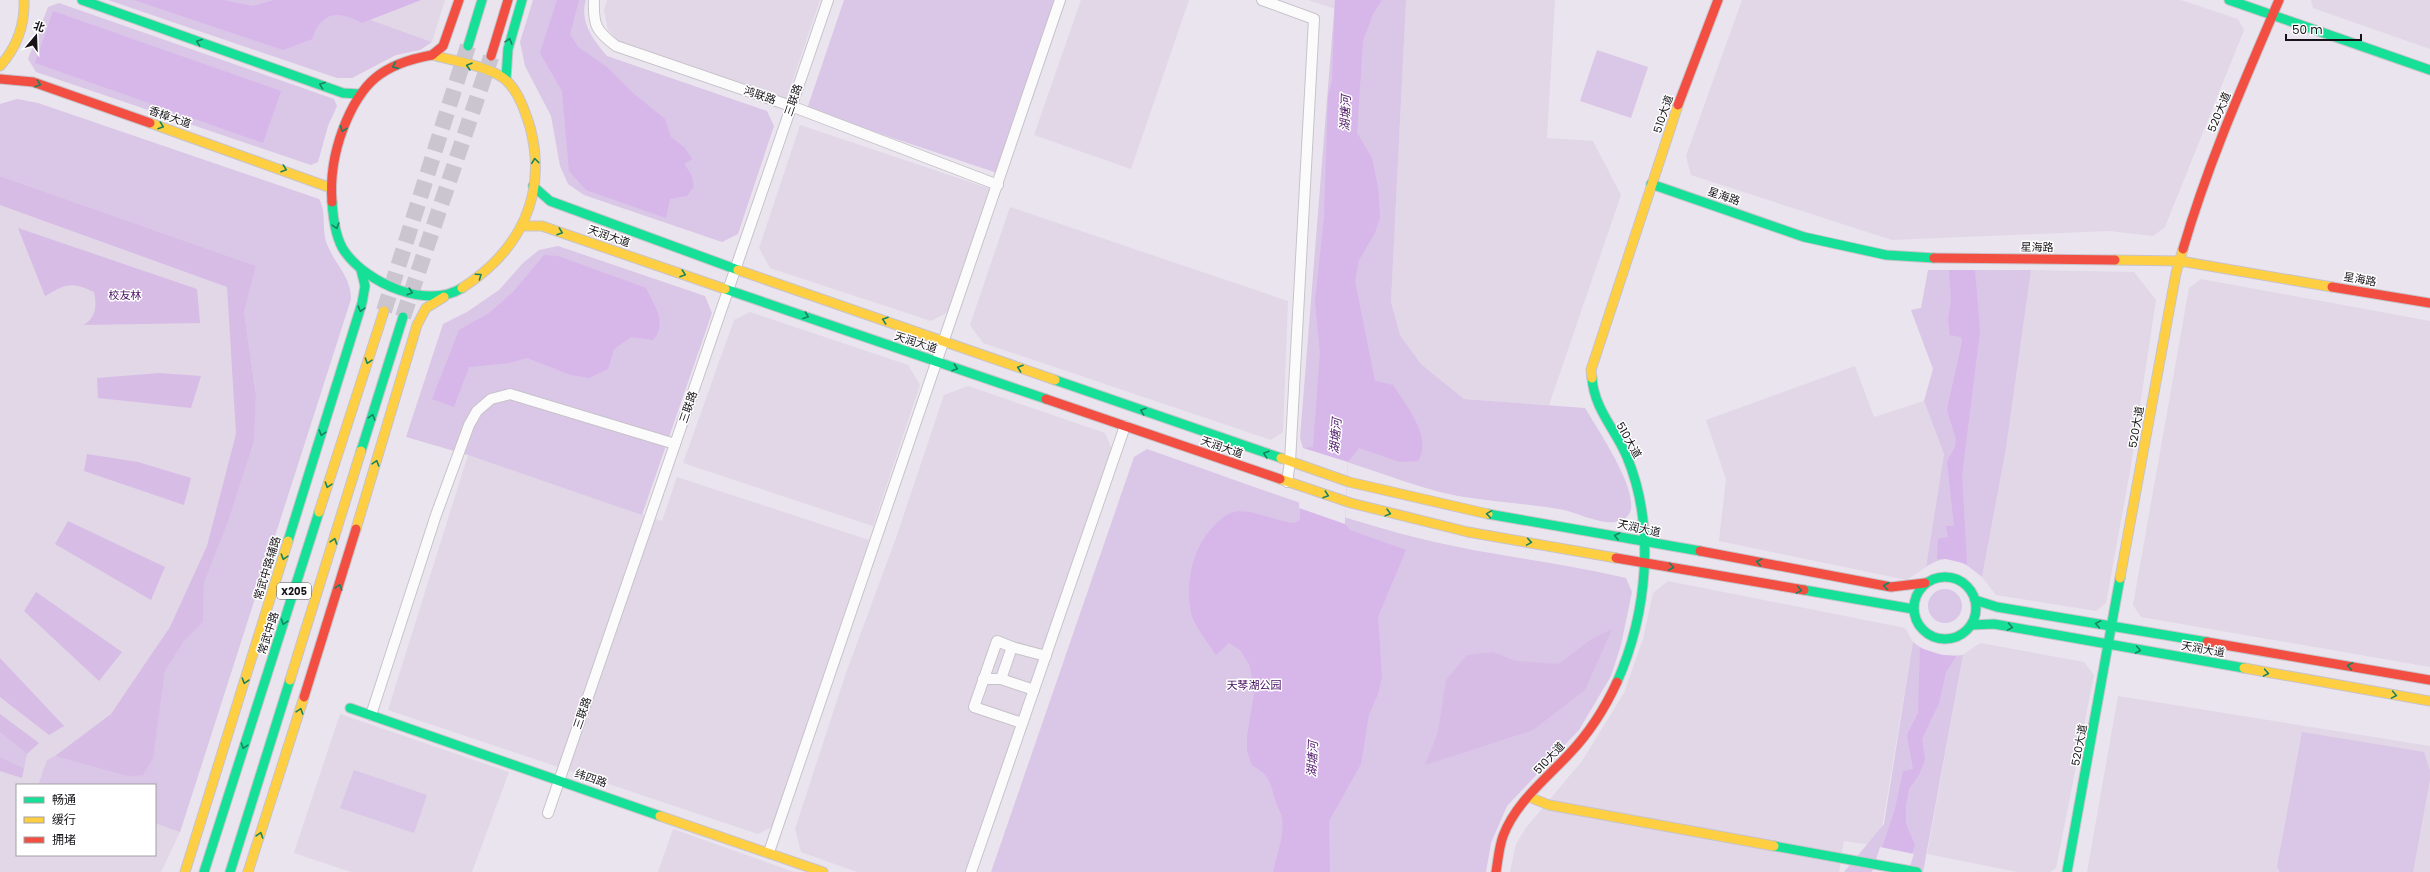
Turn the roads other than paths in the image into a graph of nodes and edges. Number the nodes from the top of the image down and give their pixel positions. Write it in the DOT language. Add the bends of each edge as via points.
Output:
graph roads {
  1 [pos="24,0"];
  2 [pos="82,0"];
  3 [pos="459,0"];
  4 [pos="482,0"];
  5 [pos="508,0"];
  6 [pos="522,0"];
  7 [pos="594,0"];
  8 [pos="828,0"];
  9 [pos="1060,0"];
  10 [pos="1262,0"];
  11 [pos="1718,0"];
  12 [pos="2229,0"];
  13 [pos="2279,0"];
  14 [pos="2273,16"];
  15 [pos="468,46"];
  16 [pos="432,55"];
  17 [pos="491,56"];
  18 [pos="0,66"];
  19 [pos="2430,70"];
  20 [pos="0,79"];
  21 [pos="506,79"];
  22 [pos="359,94"];
  23 [pos="792,106"];
  24 [pos="1651,184"];
  25 [pos="998,185"];
  26 [pos="533,186"];
  27 [pos="331,188"];
  28 [pos="522,226"];
  29 [pos="2180,261"];
  30 [pos="735,269"];
  31 [pos="361,270"];
  32 [pos="728,289"];
  33 [pos="446,296"];
  34 [pos="2430,303"];
  35 [pos="384,311"];
  36 [pos="404,317"];
  37 [pos="945,342"];
  38 [pos="937,362"];
  39 [pos="1125,426"];
  40 [pos="675,444"];
  41 [pos="1290,462"];
  42 [pos="1287,482"];
  43 [pos="1642,542"];
  44 [pos="1644,562"];
  45 [pos="1925,583"];
  46 [pos="1975,600"];
  47 [pos="1913,609"];
  48 [pos="1971,625"];
  49 [pos="2113,626"];
  50 [pos="2110,645"];
  51 [pos="1012,647"];
  52 [pos="1046,656"];
  53 [pos="983,679"];
  54 [pos="1001,679"];
  55 [pos="2430,680"];
  56 [pos="1034,690"];
  57 [pos="2430,702"];
  58 [pos="350,708"];
  59 [pos="370,715"];
  60 [pos="1022,723"];
  61 [pos="560,780"];
  62 [pos="1528,797"];
  63 [pos="548,813"];
  64 [pos="769,852"];
  65 [pos="186,872"];
  66 [pos="204,872"];
  67 [pos="230,872"];
  68 [pos="248,872"];
  69 [pos="823,872"];
  70 [pos="971,872"];
  71 [pos="1496,872"];
  72 [pos="1915,872"];
  73 [pos="2067,872"];
  1 -- 18 [label="street" via="22,29 15,47"];
  22 -- 2 [label="street, one-way" via="343,93"];
  3 -- 16 [label="street" via="443,46"];
  4 -- 15 [label="street"];
  5 -- 17 [label="street"];
  21 -- 6 [label="street, one-way" via="504,66 507,49"];
  7 -- 23 [label="street, 鸿联路" via="594,22 600,34 616,46"];
  8 -- 23 [label="street, 三联路"];
  9 -- 25 [label="street"];
  10 -- 41 [label="street" via="1314,19"];
  11 -- 24 [label="street, 510大道"];
  12 -- 14 [label="street"];
  13 -- 14 [label="street, 520大道"];
  14 -- 19 [label="street"];
  14 -- 29 [label="street, 520大道" via="2220,140 2195,207"];
  21 -- 16 [label="street, one-way" via="494,73"];
  16 -- 22 [label="street, one-way" via="412,58 387,69"];
  20 -- 27 [label="street, 香樟大道, one-way" via="33,82 304,176"];
  26 -- 21 [label="street, one-way" via="536,169 532,135 522,104"];
  22 -- 27 [label="street, one-way" via="337,142 332,162"];
  23 -- 25 [label="street, 鸿联路"];
  23 -- 30 [label="street, 三联路"];
  24 -- 29 [label="street, 星海路" via="1804,237 1886,256 1942,259"];
  24 -- 43 [label="street, 510大道" via="1591,370 1594,399 1600,414 1627,457 1635,480 1643,524"];
  25 -- 37 [label="street"];
  26 -- 28 [label="street" via="530,206"];
  26 -- 30 [label="street, 天润大道" via="550,201"];
  27 -- 31 [label="street, one-way" via="333,216 344,251"];
  28 -- 32 [label="street, 天润大道, one-way" via="542,226"];
  33 -- 28 [label="street, one-way" via="498,262"];
  29 -- 34 [label="street, 星海路"];
  29 -- 49 [label="street, 520大道" via="2161,352"];
  30 -- 32 [label="street, 三联路"];
  37 -- 30 [label="street, 天润大道, one-way"];
  31 -- 33 [label="street, one-way" via="406,291 433,298"];
  31 -- 65 [label="street, 常武中路辅路, one-way" via="365,286 362,304"];
  32 -- 38 [label="street, 天润大道, one-way"];
  32 -- 40 [label="street, 三联路"];
  68 -- 33 [label="street, one-way" via="337,592 417,325 426,308"];
  35 -- 66 [label="street, 常武中路 / X205, one-way"];
  67 -- 36 [label="street, X205, one-way"];
  37 -- 38 [label="street"];
  41 -- 37 [label="street, 天润大道, one-way"];
  38 -- 39 [label="street, 天润大道, one-way"];
  38 -- 64 [label="street"];
  39 -- 42 [label="street, 天润大道"];
  39 -- 52 [label="street"];
  40 -- 59 [label="street" via="510,394 491,399 477,411 469,425 436,515"];
  40 -- 61 [label="street, 三联路"];
  41 -- 42 [label="street"];
  43 -- 41 [label="street, 天润大道, one-way" via="1617,535 1467,511 1349,482"];
  42 -- 44 [label="street, 天润大道, one-way" via="1351,503 1468,532"];
  43 -- 44 [label="street, 510大道"];
  45 -- 43 [label="street, 天润大道, one-way" via="1891,587"];
  44 -- 47 [label="street, one-way"];
  44 -- 62 [label="street, 510大道" via="1644,577 1636,621 1617,682 1603,709 1580,742"];
  45 -- 46 [label="street, 天润大道" via="1934,578 1955,578 1968,587"];
  45 -- 47 [label="street" via="1914,600"];
  46 -- 48 [label="street" via="1976,610"];
  49 -- 46 [label="street, 天润大道, one-way" via="1997,607"];
  47 -- 48 [label="street" via="1921,628 1937,638 1957,637"];
  48 -- 50 [label="street, 天润大道, one-way" via="1994,624"];
  49 -- 50 [label="street, 520大道"];
  55 -- 49 [label="street, 天润大道, one-way"];
  50 -- 57 [label="street, 天润大道, one-way"];
  50 -- 73 [label="street, 520大道"];
  51 -- 52 [label="street"];
  51 -- 53 [label="street" via="997,637"];
  51 -- 54 [label="street"];
  52 -- 56 [label="street"];
  53 -- 54 [label="street"];
  53 -- 60 [label="street" via="974,707"];
  54 -- 56 [label="street"];
  56 -- 60 [label="street"];
  58 -- 59 [label="street, 纬四路"];
  59 -- 61 [label="street, 纬四路"];
  60 -- 70 [label="street"];
  61 -- 63 [label="street, 三联路"];
  61 -- 64 [label="street, 纬四路"];
  62 -- 71 [label="street, 510大道" via="1505,831"];
  62 -- 72 [label="street" via="1549,805"];
  64 -- 69 [label="street, 纬四路"];
}
